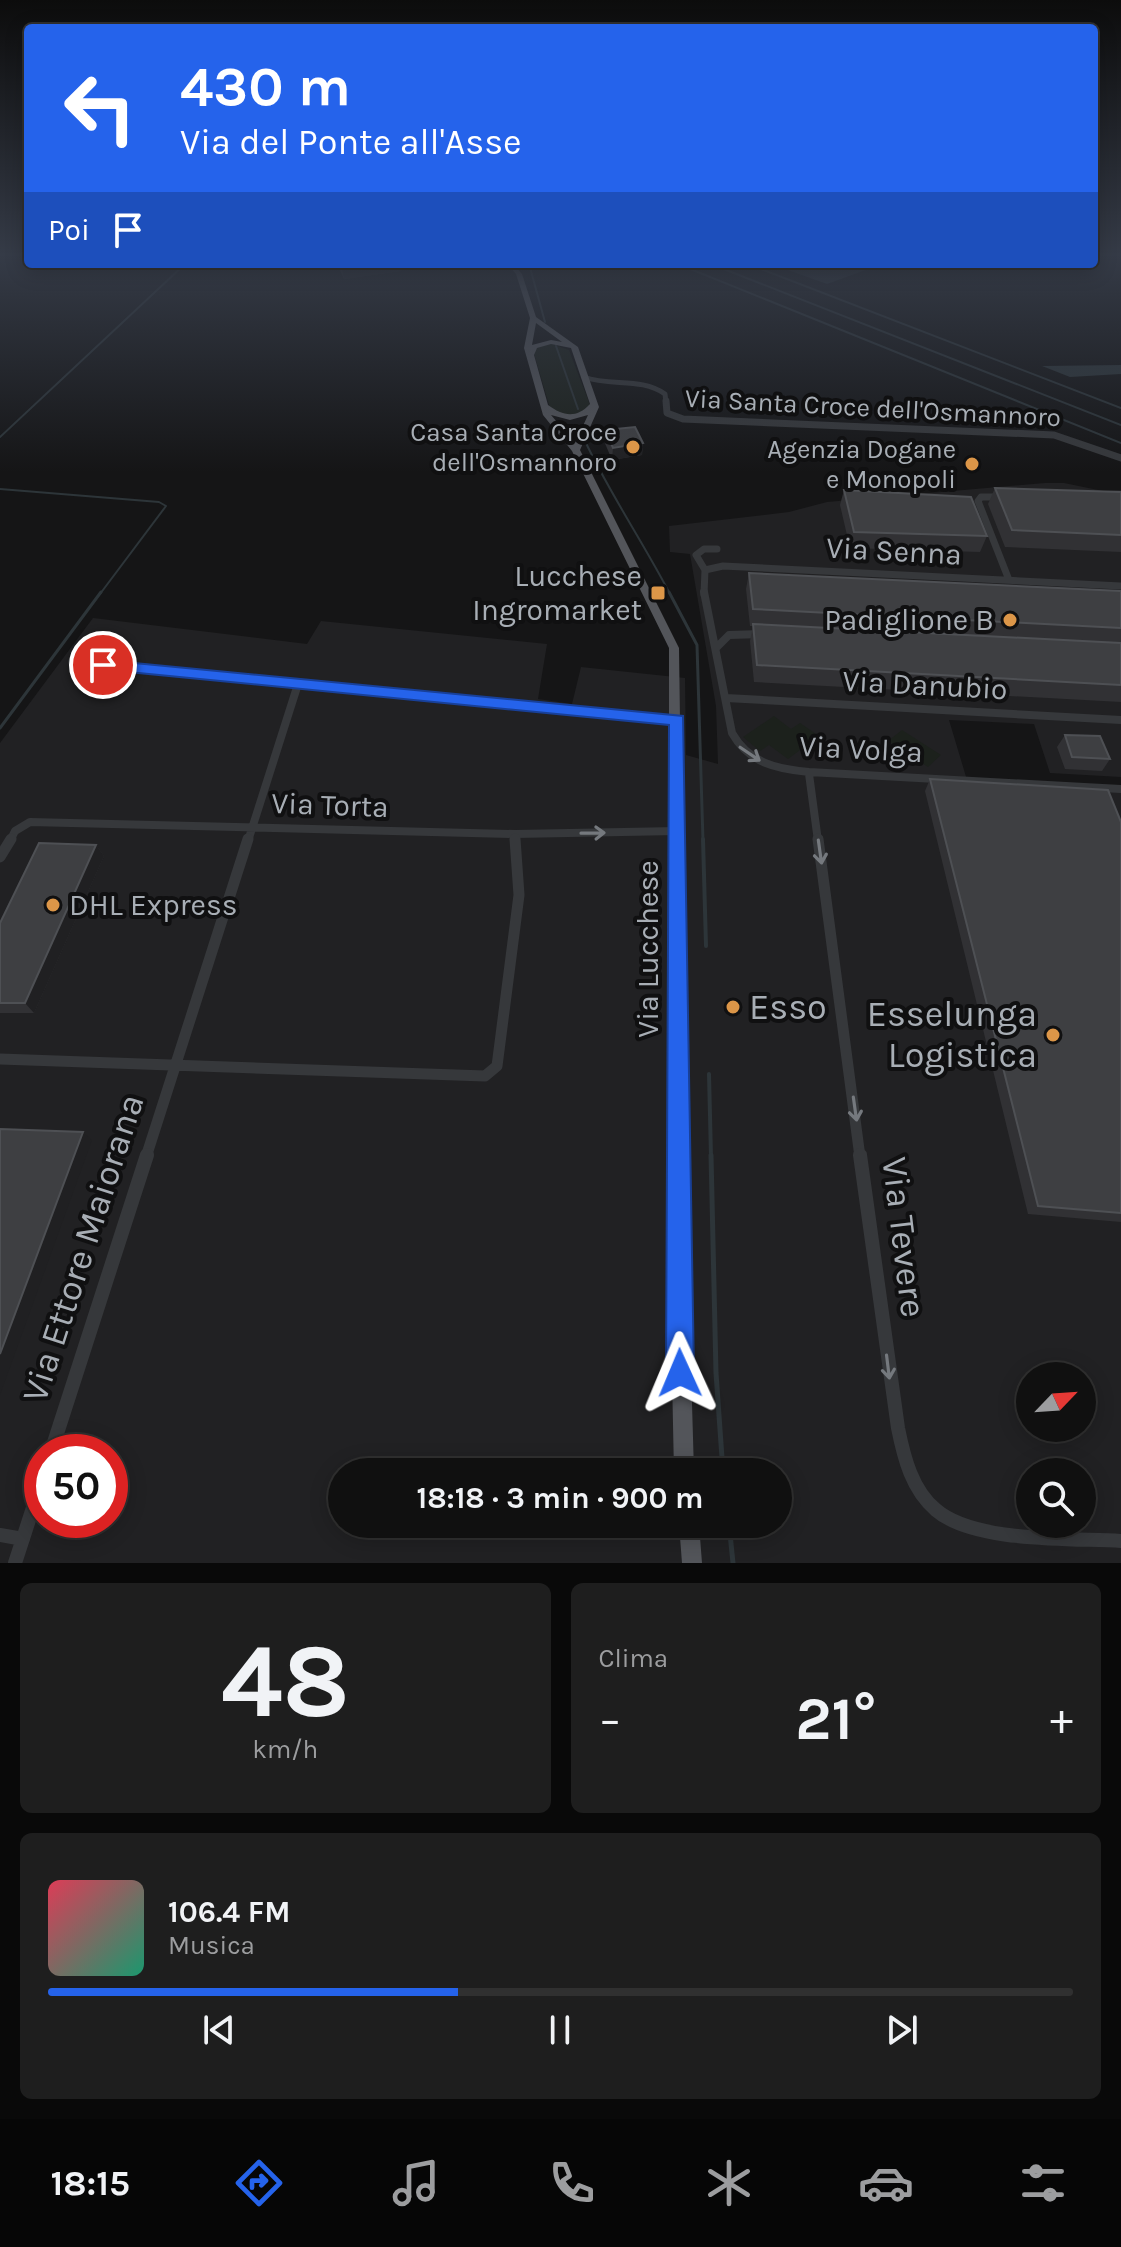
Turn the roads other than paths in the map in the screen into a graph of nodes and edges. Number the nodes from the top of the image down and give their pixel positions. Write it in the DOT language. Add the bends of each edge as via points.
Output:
graph roads {
  1 [pos="532,326"];
  2 [pos="545,326"];
  3 [pos="575,354"];
  4 [pos="530,355"];
  5 [pos="584,377"];
  6 [pos="605,384"];
  7 [pos="592,398"];
  8 [pos="544,401"];
  9 [pos="576,450"];
  10 [pos="1121,458"];
  11 [pos="1017,498"];
  12 [pos="717,549"];
  13 [pos="705,570"];
  14 [pos="1009,580"];
  15 [pos="1121,586"];
  16 [pos="709,617"];
  17 [pos="745,633"];
  18 [pos="776,635"];
  19 [pos="716,648"];
  20 [pos="72,662"];
  21 [pos="298,684"];
  22 [pos="726,698"];
  23 [pos="677,720"];
  24 [pos="1121,720"];
  25 [pos="809,774"];
  26 [pos="1121,789"];
  27 [pos="251,827"];
  28 [pos="677,831"];
  29 [pos="515,834"];
  30 [pos="0,857"];
  31 [pos="0,1059"];
  32 [pos="176,1064"];
  33 [pos="57,1434"];
  34 [pos="684,1458"];
  35 [pos="0,1535"];
  36 [pos="24,1536"];
  37 [pos="690,1538"];
  38 [pos="23,1539"];
  39 [pos="1121,1541"];
  40 [pos="15,1563"];
  41 [pos="692,1563"];
  1 -- 4 [label="main road, Via Lucchese"];
  2 -- 3 [label="main road" via="567,340"];
  3 -- 4 [label="main road" via="567,345 551,342 534,347"];
  3 -- 5 [label="main road"];
  4 -- 8 [label="main road, Via Lucchese"];
  5 -- 6 [label="street"];
  5 -- 7 [label="main road"];
  6 -- 7 [label="street" via="591,387"];
  6 -- 10 [label="street, Via Santa Croce dell'Osmannoro" via="658,389 665,394 669,415 692,419 1054,435"];
  7 -- 8 [label="main road" via="592,409 567,417 551,412"];
  7 -- 9 [label="main road" via="595,410"];
  8 -- 9 [label="main road, Via Lucchese" via="547,415"];
  9 -- 23 [label="main road, Via Lucchese" via="670,634 677,667"];
  11 -- 14 [label="street" via="978,499"];
  12 -- 13 [label="street" via="696,555"];
  13 -- 14 [label="street, Via Senna" via="723,566"];
  13 -- 16 [label="street, Via Volga" via="701,576"];
  14 -- 15 [label="street, Via Senna"];
  16 -- 17 [label="street" via="723,629"];
  16 -- 19 [label="street, Via Volga"];
  17 -- 18 [label="street"];
  17 -- 19 [label="street" via="724,637"];
  19 -- 22 [label="street, Via Volga"];
  20 -- 21 [label="street"];
  21 -- 23 [label="street"];
  21 -- 27 [label="street, Via Ettore Maiorana"];
  22 -- 24 [label="street, Via Danubio"];
  22 -- 25 [label="street, Via Volga, one-way" via="741,750"];
  23 -- 28 [label="main road, Via Lucchese"];
  25 -- 26 [label="street, Via Volga"];
  25 -- 39 [label="street, Via Tevere, one-way" via="892,1394 906,1462 933,1507 949,1520"];
  27 -- 29 [label="street, Via Torta"];
  27 -- 30 [label="street, Via Torta" via="30,822 15,831"];
  27 -- 32 [label="street, Via Ettore Maiorana"];
  29 -- 28 [label="street, Via Torta, one-way"];
  28 -- 34 [label="main road, Via Lucchese"];
  29 -- 32 [label="street" via="519,895 493,1072 485,1076"];
  31 -- 32 [label="street, Via Ettore Maiorana"];
  32 -- 33 [label="street, Via Ettore Maiorana"];
  35 -- 38 [label="street"];
  36 -- 38 [label="street"];
  37 -- 41 [label="main road"];
  38 -- 40 [label="street"];
}
